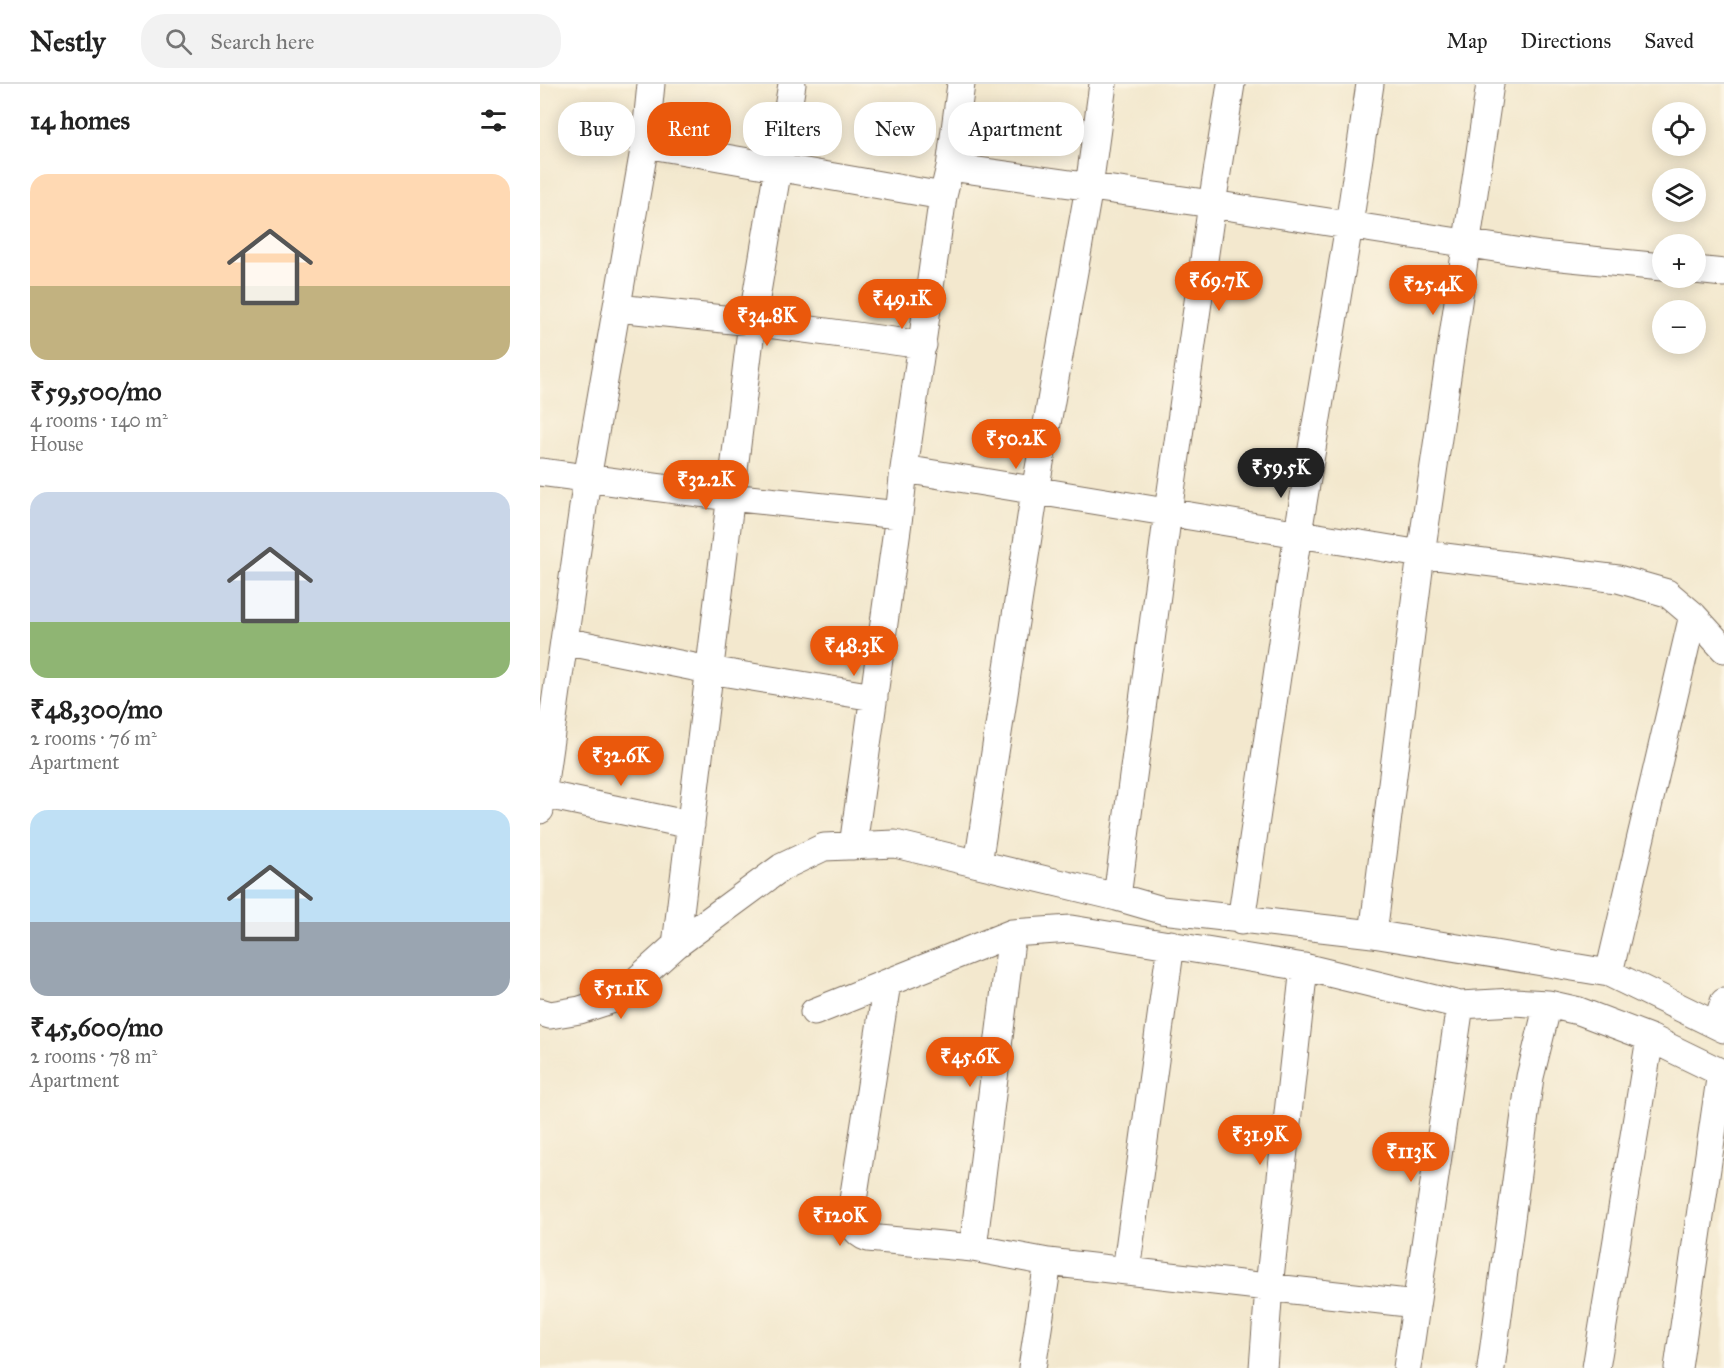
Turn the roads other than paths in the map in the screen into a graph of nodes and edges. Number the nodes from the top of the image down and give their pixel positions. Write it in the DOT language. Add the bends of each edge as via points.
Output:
graph roads {
  1 [pos="651,84"];
  2 [pos="792,84"];
  3 [pos="961,84"];
  4 [pos="1103,84"];
  5 [pos="1231,84"];
  6 [pos="1370,84"];
  7 [pos="1490,84"];
  8 [pos="645,144"];
  9 [pos="779,167"];
  10 [pos="950,167"];
  11 [pos="1089,187"];
  12 [pos="943,196"];
  13 [pos="1212,204"];
  14 [pos="1349,225"];
  15 [pos="1467,242"];
  16 [pos="1652,266"];
  17 [pos="1706,271"];
  18 [pos="1724,273"];
  19 [pos="617,308"];
  20 [pos="752,322"];
  21 [pos="923,345"];
  22 [pos="904,469"];
  23 [pos="540,472"];
  24 [pos="587,479"];
  25 [pos="1035,491"];
  26 [pos="730,497"];
  27 [pos="1168,512"];
  28 [pos="899,515"];
  29 [pos="1298,533"];
  30 [pos="1421,554"];
  31 [pos="1693,615"];
  32 [pos="564,641"];
  33 [pos="1724,649"];
  34 [pos="709,670"];
  35 [pos="874,697"];
  36 [pos="541,802"];
  37 [pos="691,825"];
  38 [pos="853,846"];
  39 [pos="978,864"];
  40 [pos="1118,897"];
  41 [pos="1241,921"];
  42 [pos="1012,933"];
  43 [pos="1373,934"];
  44 [pos="1171,944"];
  45 [pos="676,945"];
  46 [pos="1304,968"];
  47 [pos="1609,973"];
  48 [pos="887,983"];
  49 [pos="1548,1004"];
  50 [pos="1460,1005"];
  51 [pos="540,1012"];
  52 [pos="814,1012"];
  53 [pos="1721,1019"];
  54 [pos="1650,1038"];
  55 [pos="1722,1073"];
  56 [pos="973,1248"];
  57 [pos="1048,1262"];
  58 [pos="1126,1271"];
  59 [pos="1269,1287"];
  60 [pos="1416,1304"];
  61 [pos="1032,1368"];
  62 [pos="1263,1368"];
  63 [pos="1407,1368"];
  64 [pos="1491,1368"];
  65 [pos="1596,1368"];
  66 [pos="1678,1368"];
  1 -- 8 [label="street"];
  2 -- 9 [label="street"];
  3 -- 10 [label="street"];
  4 -- 11 [label="street"];
  5 -- 13 [label="street"];
  6 -- 14 [label="street"];
  7 -- 15 [label="street"];
  8 -- 9 [label="street"];
  8 -- 19 [label="street"];
  9 -- 12 [label="street"];
  9 -- 20 [label="street"];
  10 -- 11 [label="street"];
  10 -- 12 [label="street"];
  11 -- 13 [label="street"];
  11 -- 25 [label="street"];
  12 -- 21 [label="street"];
  13 -- 14 [label="street"];
  13 -- 27 [label="street"];
  14 -- 15 [label="street"];
  14 -- 29 [label="street"];
  15 -- 16 [label="street" via="1541,255"];
  15 -- 30 [label="street"];
  17 -- 18 [label="street"];
  19 -- 20 [label="street"];
  19 -- 24 [label="street"];
  20 -- 21 [label="street"];
  20 -- 26 [label="street"];
  21 -- 22 [label="street"];
  22 -- 25 [label="street"];
  22 -- 28 [label="street"];
  23 -- 24 [label="street"];
  24 -- 26 [label="street"];
  24 -- 32 [label="street"];
  25 -- 27 [label="street"];
  25 -- 39 [label="street"];
  26 -- 28 [label="street"];
  26 -- 34 [label="street"];
  27 -- 29 [label="street"];
  27 -- 40 [label="street"];
  28 -- 35 [label="street"];
  29 -- 30 [label="street"];
  29 -- 41 [label="street"];
  30 -- 31 [label="street" via="1618,579 1667,593"];
  30 -- 43 [label="street"];
  31 -- 33 [label="street"];
  31 -- 47 [label="street"];
  32 -- 34 [label="street"];
  32 -- 36 [label="street"];
  34 -- 35 [label="street"];
  34 -- 37 [label="street"];
  35 -- 38 [label="street"];
  36 -- 37 [label="street"];
  37 -- 45 [label="street"];
  38 -- 39 [label="street" via="894,844"];
  38 -- 45 [label="street" via="824,847 782,867"];
  39 -- 40 [label="street"];
  40 -- 41 [label="street" via="1162,910"];
  41 -- 43 [label="street"];
  42 -- 44 [label="street" via="1071,929"];
  42 -- 48 [label="street"];
  42 -- 56 [label="street"];
  43 -- 47 [label="street"];
  44 -- 46 [label="street"];
  44 -- 58 [label="street"];
  45 -- 51 [label="street" via="617,998 580,1010 550,1015"];
  46 -- 50 [label="street"];
  46 -- 59 [label="street"];
  47 -- 53 [label="street"];
  48 -- 52 [label="street"];
  48 -- 56 [label="street" via="851,1213 853,1227 868,1238"];
  49 -- 50 [label="street"];
  49 -- 54 [label="street" via="1579,1011"];
  49 -- 64 [label="street" via="1530,1077"];
  50 -- 60 [label="street"];
  54 -- 55 [label="street"];
  54 -- 65 [label="street"];
  55 -- 66 [label="street"];
  56 -- 57 [label="street"];
  57 -- 58 [label="street"];
  57 -- 61 [label="street"];
  58 -- 59 [label="street"];
  59 -- 60 [label="street"];
  59 -- 62 [label="street"];
  60 -- 63 [label="street"];
}
